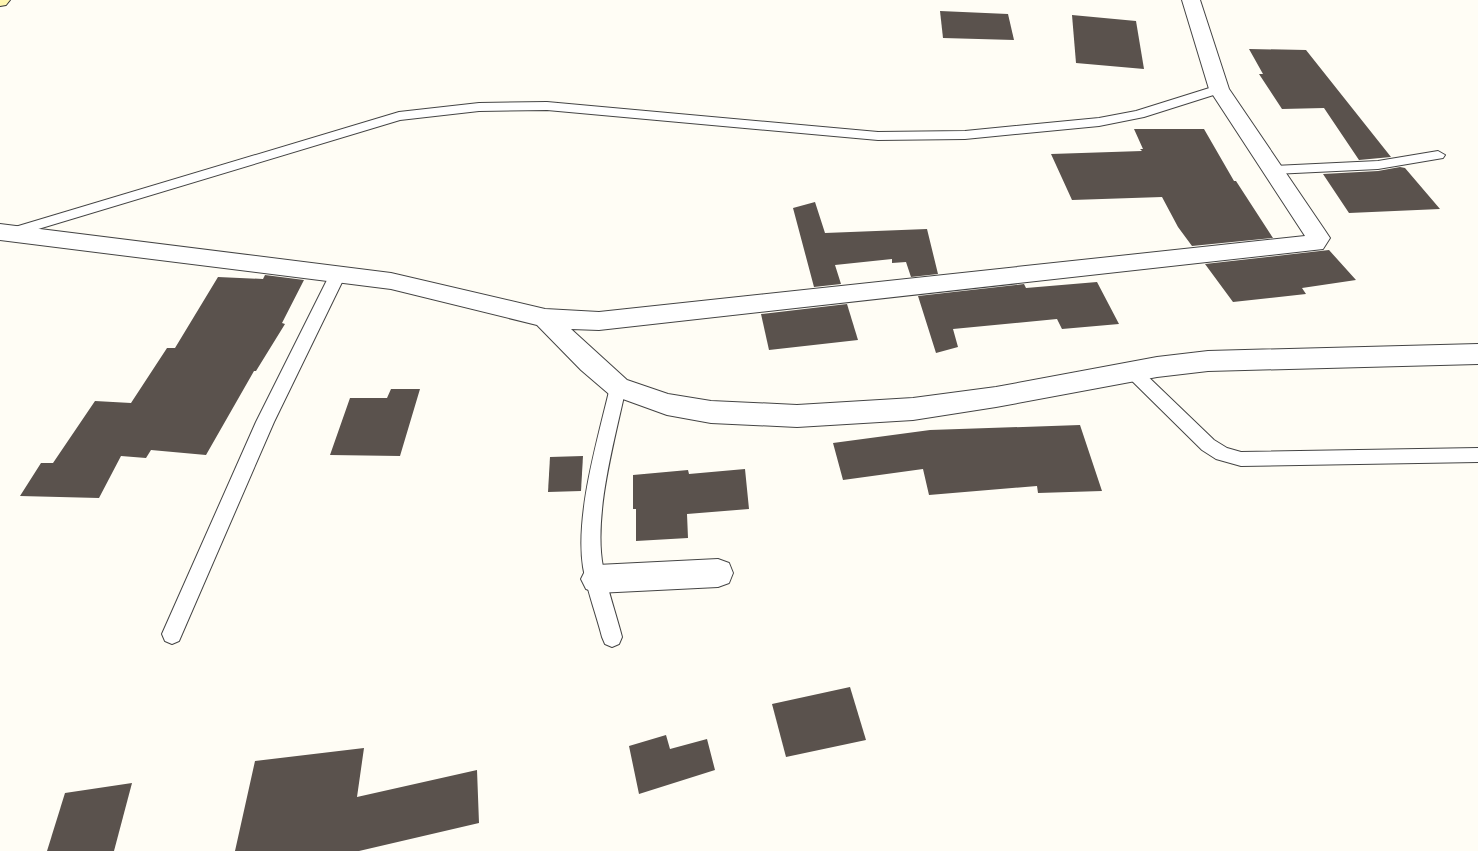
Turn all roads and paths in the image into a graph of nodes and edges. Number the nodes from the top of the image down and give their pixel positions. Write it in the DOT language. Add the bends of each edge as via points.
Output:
graph roads {
  1 [pos="1190,0"];
  2 [pos="1219,89"];
  3 [pos="1438,155"];
  4 [pos="1274,170"];
  5 [pos="5,233"];
  6 [pos="338,274"];
  7 [pos="545,318"];
  8 [pos="1478,354"];
  9 [pos="1132,371"];
  10 [pos="618,387"];
  11 [pos="1478,455"];
  12 [pos="718,573"];
  13 [pos="597,579"];
  14 [pos="172,634"];
  15 [pos="612,637"];
  1 -- 2 [label="street"];
  2 -- 4 [label="street"];
  2 -- 5 [label="lane" via="1139,114 1099,122 965,135 878,136 547,106 443,110 399,116"];
  3 -- 4 [label="lane" via="1378,165"];
  4 -- 7 [label="street" via="1318,238 1315,243 599,321"];
  5 -- 6 [label="street"];
  6 -- 7 [label="street" via="391,281"];
  6 -- 14 [label="lane" via="265,422"];
  7 -- 10 [label="street"];
  8 -- 9 [label="street" via="1208,361"];
  9 -- 10 [label="street" via="913,409 797,416 711,412 667,404"];
  9 -- 11 [label="lane" via="1208,444 1222,454 1241,459"];
  10 -- 13 [label="lane" via="597,482 592,525 593,566"];
  12 -- 13 [label="street"];
  13 -- 15 [label="lane"];
}
